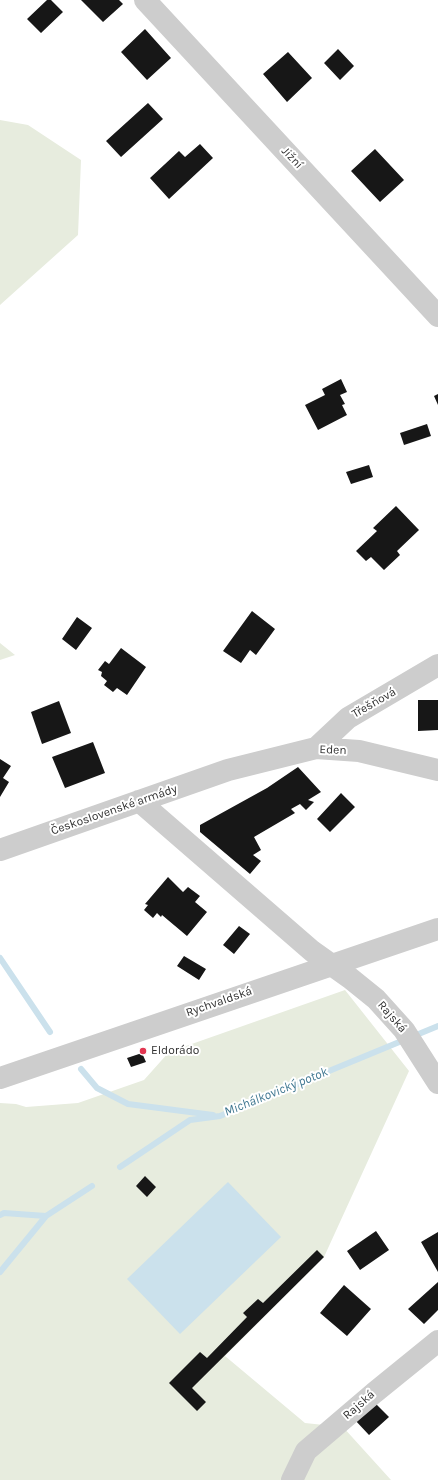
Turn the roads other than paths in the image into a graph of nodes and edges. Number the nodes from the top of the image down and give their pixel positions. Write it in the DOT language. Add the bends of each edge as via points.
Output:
graph roads {
  1 [pos="145,0"];
  2 [pos="438,316"];
  3 [pos="438,665"];
  4 [pos="316,748"];
  5 [pos="228,770"];
  6 [pos="438,770"];
  7 [pos="139,801"];
  8 [pos="0,850"];
  9 [pos="438,929"];
  10 [pos="331,965"];
  11 [pos="0,1078"];
  12 [pos="438,1083"];
  13 [pos="438,1341"];
  14 [pos="292,1480"];
  1 -- 2 [label="street, Jižní"];
  3 -- 4 [label="street, Třešňová" via="348,718"];
  4 -- 5 [label="street, Eden"];
  4 -- 6 [label="street, Eden" via="359,751"];
  5 -- 7 [label="street, Československé armády"];
  7 -- 8 [label="street, Československé armády"];
  7 -- 10 [label="street, Rajská"];
  9 -- 10 [label="street, Rychvaldská"];
  10 -- 11 [label="street, Rychvaldská"];
  10 -- 12 [label="street, Rajská" via="376,999 409,1037"];
  13 -- 14 [label="street, Rajská" via="306,1451"];
}
